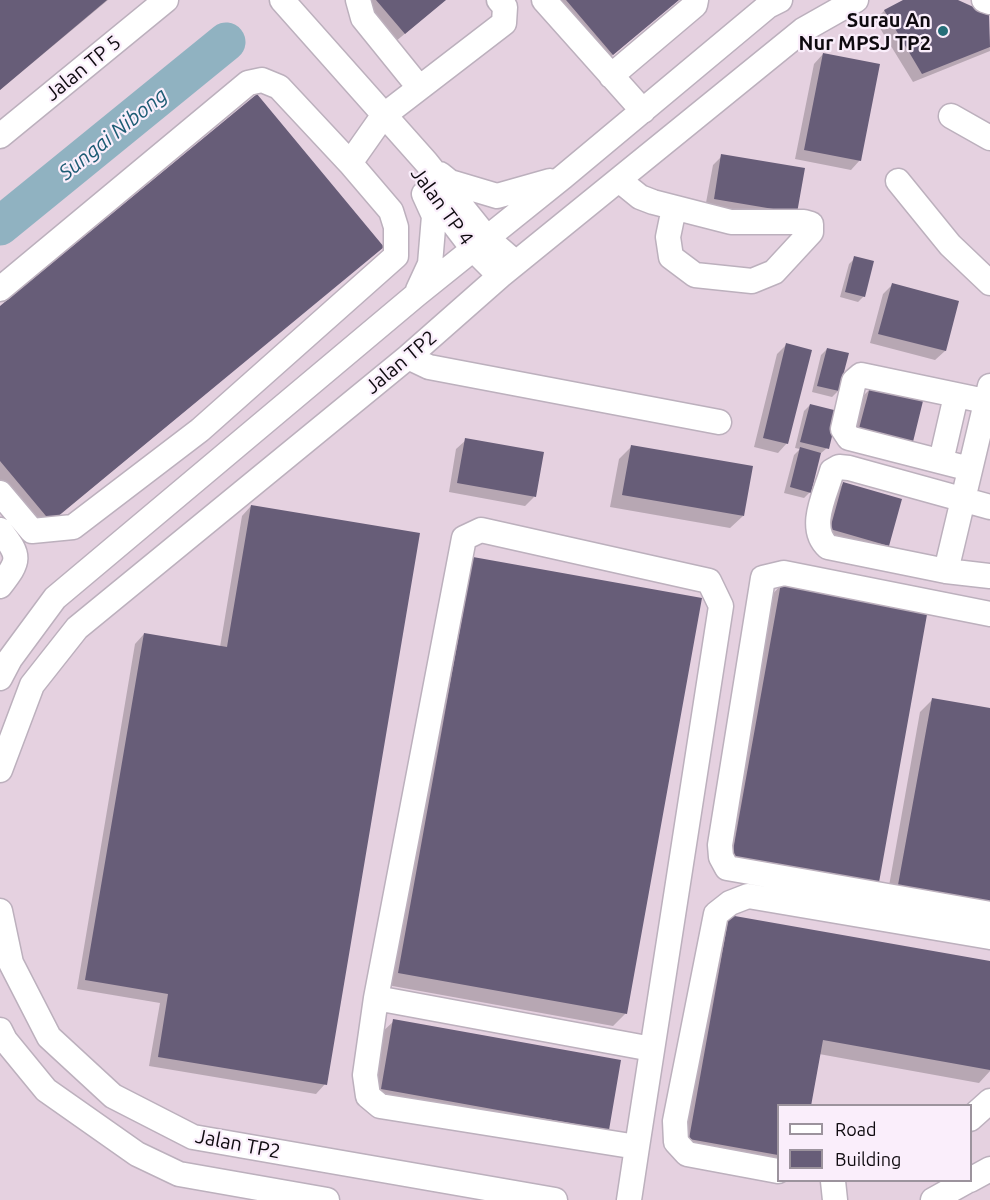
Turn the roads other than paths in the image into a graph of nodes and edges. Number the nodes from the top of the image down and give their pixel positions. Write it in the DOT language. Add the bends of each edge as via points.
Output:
graph roads {
  1 [pos="166,0"];
  2 [pos="282,0"];
  3 [pos="358,0"];
  4 [pos="499,0"];
  5 [pos="544,0"];
  6 [pos="696,0"];
  7 [pos="856,0"];
  8 [pos="984,0"];
  9 [pos="770,2"];
  10 [pos="990,2"];
  11 [pos="611,76"];
  12 [pos="418,86"];
  13 [pos="642,111"];
  14 [pos="951,116"];
  15 [pos="389,122"];
  16 [pos="0,136"];
  17 [pos="990,138"];
  18 [pos="350,164"];
  19 [pos="421,168"];
  20 [pos="563,177"];
  21 [pos="619,180"];
  22 [pos="898,181"];
  23 [pos="674,208"];
  24 [pos="480,243"];
  25 [pos="508,269"];
  26 [pos="990,283"];
  27 [pos="0,289"];
  28 [pos="416,295"];
  29 [pos="408,357"];
  30 [pos="956,396"];
  31 [pos="989,397"];
  32 [pos="719,422"];
  33 [pos="941,461"];
  34 [pos="970,469"];
  35 [pos="0,492"];
  36 [pos="962,501"];
  37 [pos="990,507"];
  38 [pos="0,530"];
  39 [pos="946,571"];
  40 [pos="990,576"];
  41 [pos="0,586"];
  42 [pos="990,614"];
  43 [pos="0,678"];
  44 [pos="0,770"];
  45 [pos="0,911"];
  46 [pos="990,914"];
  47 [pos="990,937"];
  48 [pos="376,998"];
  49 [pos="0,1030"];
  50 [pos="652,1049"];
  51 [pos="990,1101"];
  52 [pos="972,1117"];
  53 [pos="637,1147"];
  54 [pos="990,1169"];
  55 [pos="777,1171"];
  56 [pos="972,1179"];
  57 [pos="966,1182"];
  58 [pos="327,1200"];
  59 [pos="555,1200"];
  60 [pos="629,1200"];
  61 [pos="933,1200"];
  1 -- 16 [label="street, Jalan TP 5"];
  2 -- 15 [label="street, Jalan TP 4"];
  3 -- 12 [label="street" via="363,18"];
  4 -- 12 [label="street" via="505,7 504,23"];
  5 -- 11 [label="street"];
  6 -- 11 [label="street" via="695,5"];
  7 -- 21 [label="street, Jalan TP2" via="803,30"];
  8 -- 10 [label="street"];
  9 -- 13 [label="street"];
  11 -- 13 [label="street"];
  12 -- 15 [label="street"];
  13 -- 20 [label="street"];
  14 -- 17 [label="street"];
  15 -- 18 [label="street"];
  15 -- 19 [label="street, Jalan TP 4"];
  18 -- 27 [label="street" via="279,87 262,80 248,83"];
  18 -- 35 [label="street" via="391,211 396,227 396,255 200,430 73,527 32,531"];
  19 -- 20 [label="street" via="450,182 497,196"];
  19 -- 24 [label="street, Jalan TP 4"];
  19 -- 28 [label="street" via="434,216 430,264"];
  20 -- 24 [label="street"];
  21 -- 23 [label="street" via="640,197"];
  21 -- 25 [label="street, Jalan TP2"];
  22 -- 26 [label="street" via="950,245"];
  23 -- 23 [label="street" via="731,222 804,222 811,224 812,232 774,272 752,281 694,275 671,256 668,237"];
  24 -- 25 [label="street, Jalan TP 4"];
  24 -- 28 [label="street"];
  25 -- 29 [label="street, Jalan TP2"];
  28 -- 43 [label="street" via="55,598"];
  29 -- 32 [label="street" via="429,367"];
  29 -- 44 [label="street, Jalan TP2" via="76,628 32,686"];
  30 -- 31 [label="street"];
  30 -- 33 [label="street"];
  30 -- 33 [label="street" via="861,375 855,381 843,429 849,438"];
  31 -- 34 [label="street"];
  33 -- 34 [label="street"];
  34 -- 36 [label="street"];
  36 -- 37 [label="street"];
  36 -- 39 [label="street"];
  36 -- 39 [label="street" via="839,467 832,471 816,527 819,539 828,547"];
  38 -- 41 [label="street" via="17,556 15,567"];
  39 -- 40 [label="street"];
  42 -- 46 [label="street" via="784,573 763,578 720,844 727,868"];
  45 -- 59 [label="street, Jalan TP2" via="10,963 49,1036 113,1096 194,1137"];
  47 -- 55 [label="street" via="748,896 716,914 675,1121 675,1143 687,1154"];
  48 -- 50 [label="street"];
  48 -- 50 [label="street" via="464,538 482,530 709,581 721,606"];
  48 -- 53 [label="street" via="365,1075 369,1096 380,1106"];
  49 -- 58 [label="street, Jalan TP2" via="46,1090 137,1154 179,1174"];
  50 -- 53 [label="street"];
  51 -- 52 [label="street"];
  53 -- 60 [label="street"];
  54 -- 56 [label="street"];
  57 -- 61 [label="street"];
}
